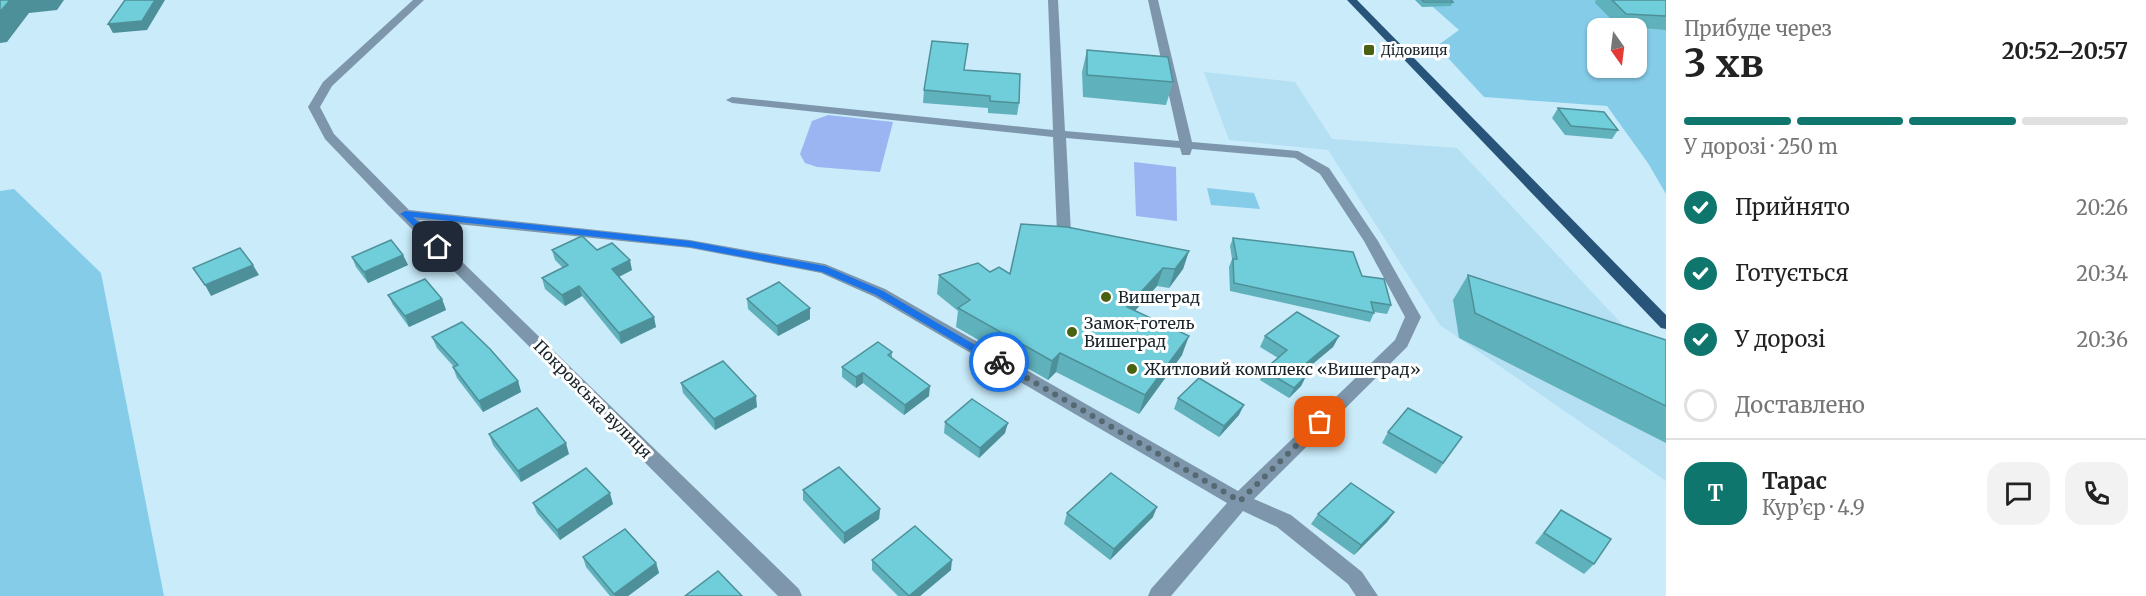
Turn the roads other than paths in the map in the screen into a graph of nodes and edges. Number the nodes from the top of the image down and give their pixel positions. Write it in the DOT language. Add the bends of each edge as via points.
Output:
graph roads {
  1 [pos="419,0"];
  2 [pos="1053,0"];
  3 [pos="1153,0"];
  4 [pos="1352,0"];
  5 [pos="732,100"];
  6 [pos="1060,134"];
  7 [pos="1186,148"];
  8 [pos="399,208"];
  9 [pos="1064,233"];
  10 [pos="1666,324"];
  11 [pos="1240,501"];
  12 [pos="792,596"];
  13 [pos="1158,596"];
  14 [pos="1368,596"];
  1 -- 8 [label="street, Покровська вулиця" via="327,84 314,107 329,136"];
  2 -- 6 [label="street"];
  3 -- 7 [label="street"];
  4 -- 10 [label="main road"];
  5 -- 6 [label="street"];
  6 -- 7 [label="street"];
  6 -- 9 [label="street"];
  7 -- 11 [label="street" via="1298,155 1325,171 1371,241 1413,317 1401,343"];
  8 -- 11 [label="street" via="690,244 825,269 880,293"];
  8 -- 12 [label="street, Покровська вулиця"];
  11 -- 13 [label="street"];
  11 -- 14 [label="street" via="1284,521 1355,578"];
}
